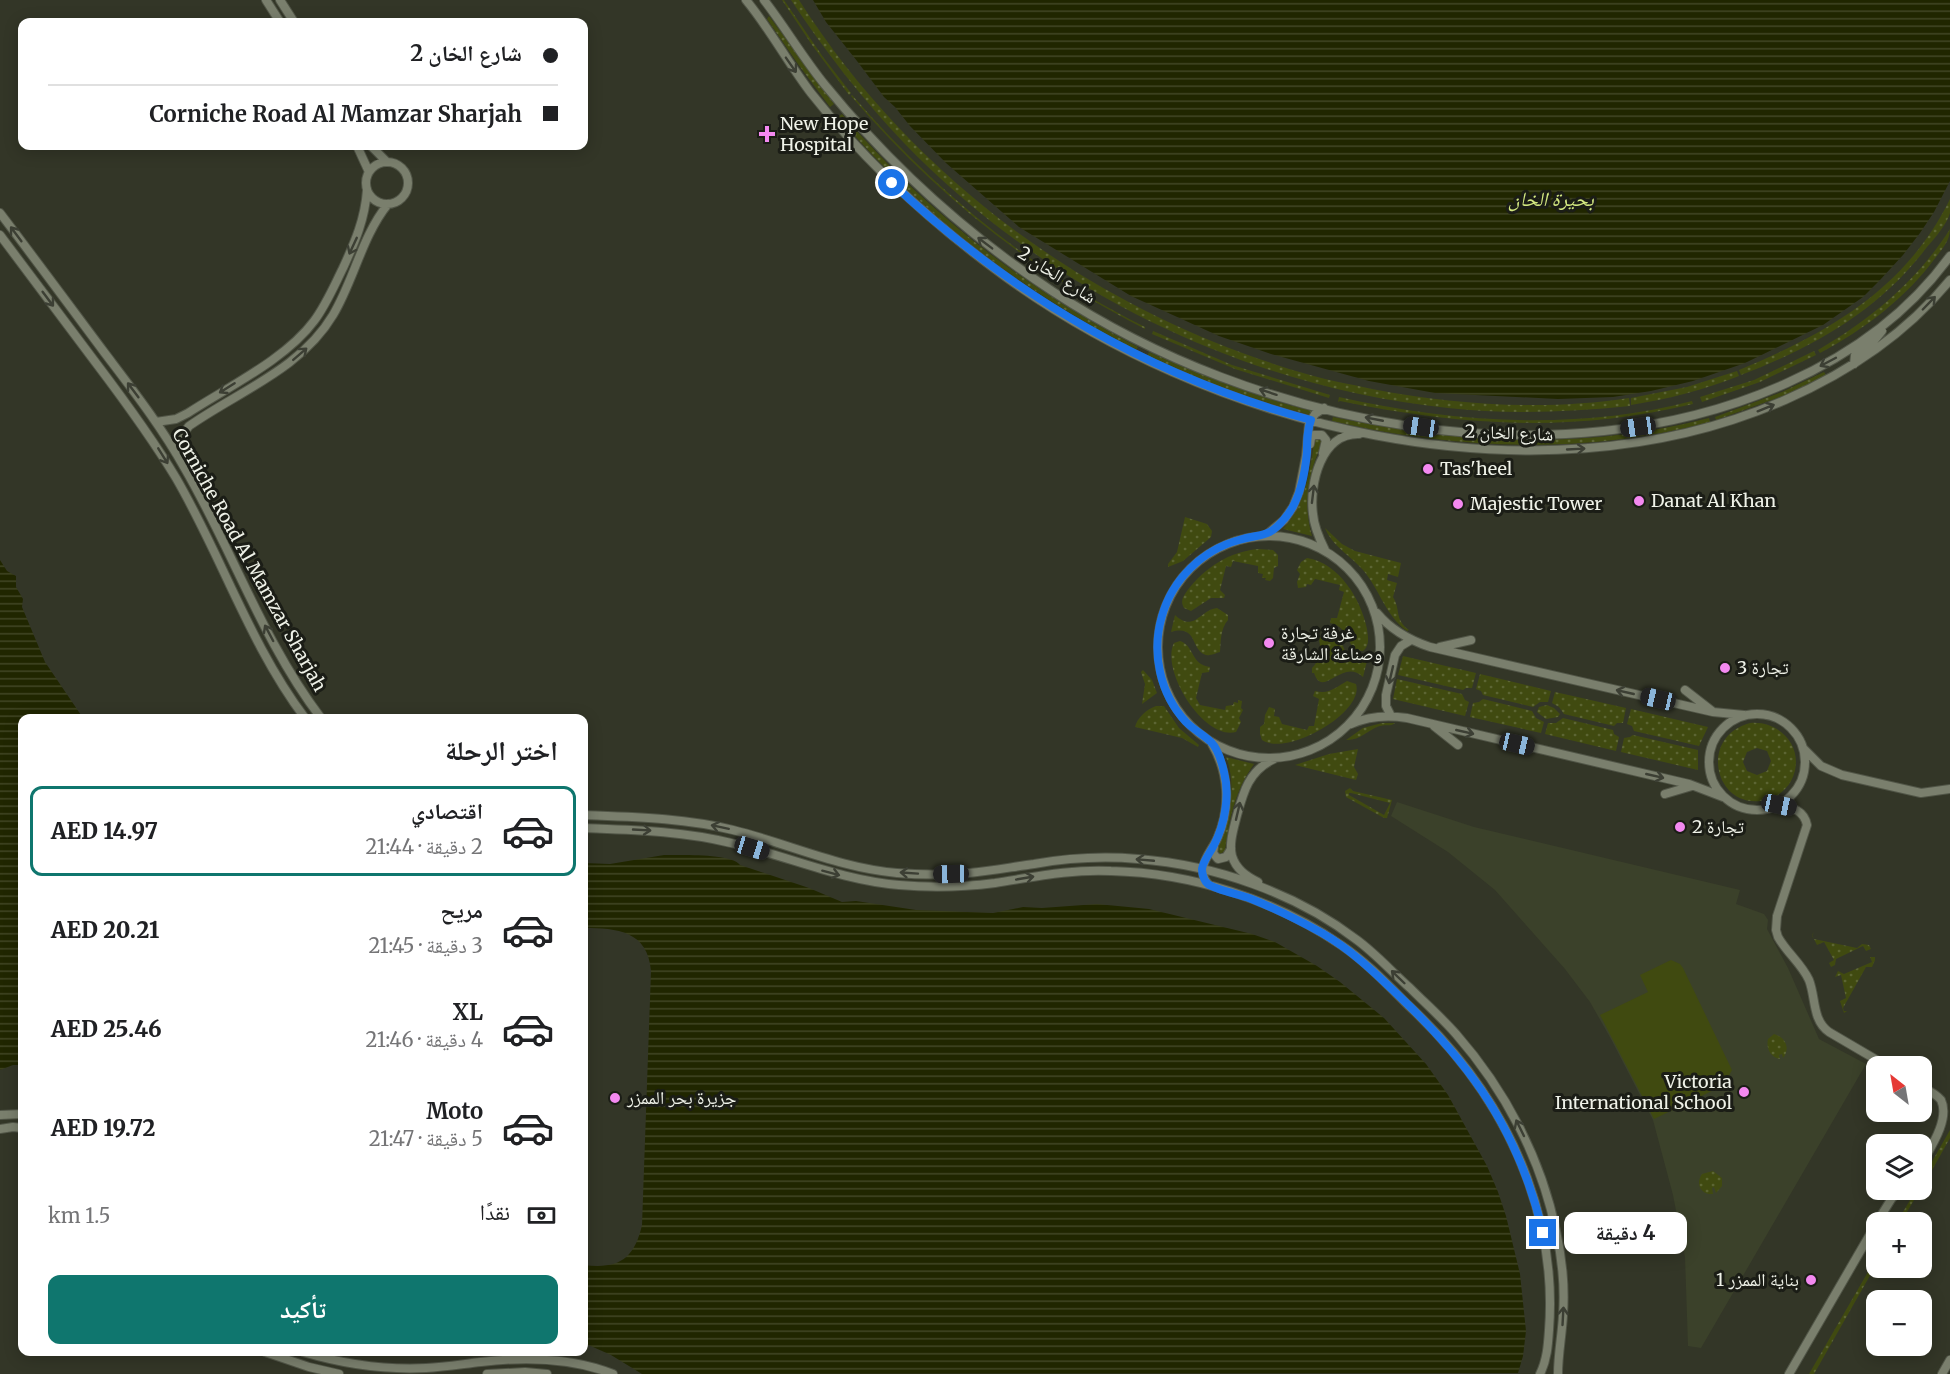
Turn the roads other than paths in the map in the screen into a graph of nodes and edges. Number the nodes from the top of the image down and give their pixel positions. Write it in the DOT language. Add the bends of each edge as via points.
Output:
graph roads {
  1 [pos="266,0"];
  2 [pos="280,0"];
  3 [pos="746,0"];
  4 [pos="764,0"];
  5 [pos="770,9"];
  6 [pos="759,16"];
  7 [pos="277,18"];
  8 [pos="291,18"];
  9 [pos="359,150"];
  10 [pos="375,150"];
  11 [pos="387,162"];
  12 [pos="369,172"];
  13 [pos="367,190"];
  14 [pos="388,204"];
  15 [pos="0,213"];
  16 [pos="0,235"];
  17 [pos="1950,256"];
  18 [pos="1950,280"];
  19 [pos="1886,324"];
  20 [pos="1854,364"];
  21 [pos="1324,408"];
  22 [pos="1311,420"];
  23 [pos="156,422"];
  24 [pos="1378,435"];
  25 [pos="176,453"];
  26 [pos="1306,456"];
  27 [pos="1323,458"];
  28 [pos="1265,536"];
  29 [pos="1325,550"];
  30 [pos="1374,610"];
  31 [pos="1411,640"];
  32 [pos="1471,640"];
  33 [pos="1437,648"];
  34 [pos="288,667"];
  35 [pos="276,673"];
  36 [pos="1685,690"];
  37 [pos="1713,712"];
  38 [pos="302,714"];
  39 [pos="318,714"];
  40 [pos="1744,715"];
  41 [pos="1391,716"];
  42 [pos="1430,723"];
  43 [pos="1347,726"];
  44 [pos="1212,743"];
  45 [pos="1458,745"];
  46 [pos="1804,749"];
  47 [pos="1275,758"];
  48 [pos="1695,786"];
  49 [pos="1950,789"];
  50 [pos="1665,794"];
  51 [pos="1723,797"];
  52 [pos="1779,805"];
  53 [pos="588,815"];
  54 [pos="608,816"];
  55 [pos="588,828"];
  56 [pos="606,829"];
  57 [pos="1214,845"];
  58 [pos="1231,849"];
  59 [pos="1202,869"];
  60 [pos="1209,885"];
  61 [pos="1272,892"];
  62 [pos="1266,905"];
  63 [pos="1870,1056"];
  64 [pos="1932,1094"];
  65 [pos="18,1114"];
  66 [pos="0,1115"];
  67 [pos="18,1128"];
  68 [pos="0,1129"];
  69 [pos="1932,1145"];
  70 [pos="1866,1242"];
  71 [pos="277,1356"];
  72 [pos="320,1356"];
  73 [pos="1950,1360"];
  74 [pos="339,1374"];
  75 [pos="487,1374"];
  76 [pos="547,1374"];
  77 [pos="613,1374"];
  78 [pos="1540,1374"];
  79 [pos="1558,1374"];
  80 [pos="1789,1374"];
  81 [pos="1942,1374"];
  1 -- 7 [label="street"];
  2 -- 8 [label="street"];
  3 -- 6 [label="street, شارع الخان 2"];
  4 -- 5 [label="street, شارع الخان 2"];
  5 -- 6 [label="street"];
  21 -- 5 [label="street, شارع الخان 2, one-way" via="1255,388 1159,350 1076,306 1010,262 944,210 883,151 827,87"];
  6 -- 22 [label="street, شارع الخان 2, one-way" via="809,91 862,153 906,196 998,272 1073,321 1137,355 1219,391"];
  9 -- 12 [label="street"];
  10 -- 11 [label="street"];
  11 -- 12 [label="street"];
  11 -- 14 [label="street" via="401,168 408,183 401,199"];
  12 -- 13 [label="street"];
  13 -- 14 [label="street" via="375,201"];
  13 -- 23 [label="street, one-way" via="355,242 325,304 306,331 275,358 188,413"];
  25 -- 14 [label="street, one-way" via="189,426 284,368 320,334 340,303 373,226"];
  23 -- 15 [label="street, Corniche Road Al Mamzar Sharjah, one-way"];
  16 -- 35 [label="street, Corniche Road Al Mamzar Sharjah, one-way" via="162,455 189,500"];
  17 -- 19 [label="street, شارع الخان 2" via="1925,288"];
  20 -- 18 [label="street, شارع الخان 2, one-way" via="1907,326"];
  19 -- 20 [label="street" via="1873,342 1855,355"];
  19 -- 21 [label="street, شارع الخان 2, one-way" via="1842,354 1776,387 1710,411 1638,427 1565,435 1486,434 1408,425"];
  24 -- 20 [label="street, شارع الخان 2, one-way" via="1527,450 1631,443 1738,418 1796,395"];
  21 -- 22 [label="street"];
  22 -- 24 [label="street, شارع الخان 2"];
  22 -- 26 [label="street"];
  23 -- 25 [label="street, Corniche Road Al Mamzar Sharjah"];
  24 -- 27 [label="street" via="1341,437"];
  34 -- 25 [label="street, Corniche Road Al Mamzar Sharjah, one-way"];
  26 -- 27 [label="street" via="1311,438 1318,434 1326,440"];
  26 -- 28 [label="street" via="1293,507"];
  29 -- 27 [label="street, one-way" via="1312,508"];
  28 -- 29 [label="street" via="1300,540"];
  28 -- 44 [label="street" via="1231,542 1194,564 1173,590 1161,620 1158,653 1166,691 1188,724"];
  29 -- 30 [label="street" via="1355,576"];
  30 -- 31 [label="street"];
  30 -- 43 [label="street" via="1381,644 1377,672 1364,705"];
  31 -- 33 [label="street"];
  31 -- 41 [label="street, one-way" via="1395,655 1386,699"];
  32 -- 33 [label="street"];
  37 -- 33 [label="street, one-way"];
  34 -- 35 [label="street"];
  34 -- 39 [label="street, Corniche Road Al Mamzar Sharjah"];
  35 -- 38 [label="street, Corniche Road Al Mamzar Sharjah"];
  36 -- 37 [label="street"];
  37 -- 40 [label="street"];
  40 -- 46 [label="street" via="1765,714 1782,720"];
  40 -- 51 [label="street" via="1725,726 1710,750 1709,772"];
  41 -- 42 [label="street"];
  41 -- 43 [label="street" via="1368,718"];
  42 -- 45 [label="street"];
  42 -- 48 [label="street, one-way"];
  43 -- 47 [label="street" via="1314,749"];
  44 -- 47 [label="street" via="1242,755"];
  44 -- 57 [label="street" via="1227,788"];
  46 -- 49 [label="street" via="1821,766 1842,775 1921,793"];
  46 -- 52 [label="street" via="1806,762 1801,782 1794,794"];
  58 -- 47 [label="street, one-way" via="1246,785 1258,769"];
  48 -- 50 [label="street"];
  48 -- 51 [label="street"];
  51 -- 52 [label="street" via="1752,810"];
  52 -- 63 [label="street" via="1800,811 1807,825 1777,916 1778,937 1805,972 1822,1026"];
  53 -- 54 [label="street"];
  54 -- 56 [label="street"];
  59 -- 54 [label="street, one-way" via="1107,858 971,873 903,873 839,863 709,825"];
  55 -- 56 [label="street"];
  56 -- 60 [label="street, one-way" via="711,838 838,875 897,885 976,885 1100,870 1149,873"];
  57 -- 58 [label="street" via="1213,853 1218,859 1226,857"];
  57 -- 59 [label="street"];
  58 -- 61 [label="street" via="1240,870"];
  59 -- 60 [label="street"];
  59 -- 61 [label="street"];
  60 -- 62 [label="street"];
  61 -- 62 [label="street"];
  79 -- 61 [label="street, one-way" via="1563,1303 1556,1231 1534,1161 1504,1100 1449,1026 1369,950 1323,918"];
  62 -- 78 [label="street" via="1323,934 1358,958 1446,1042 1493,1105 1522,1165 1543,1233 1550,1314"];
  64 -- 69 [label="street" via="1940,1099 1946,1116"];
  65 -- 66 [label="street"];
  67 -- 68 [label="street"];
  70 -- 80 [label="street"];
  71 -- 74 [label="street"];
  72 -- 77 [label="street" via="388,1368 526,1360 591,1367"];
  73 -- 81 [label="street"];
  75 -- 76 [label="street"];
}
